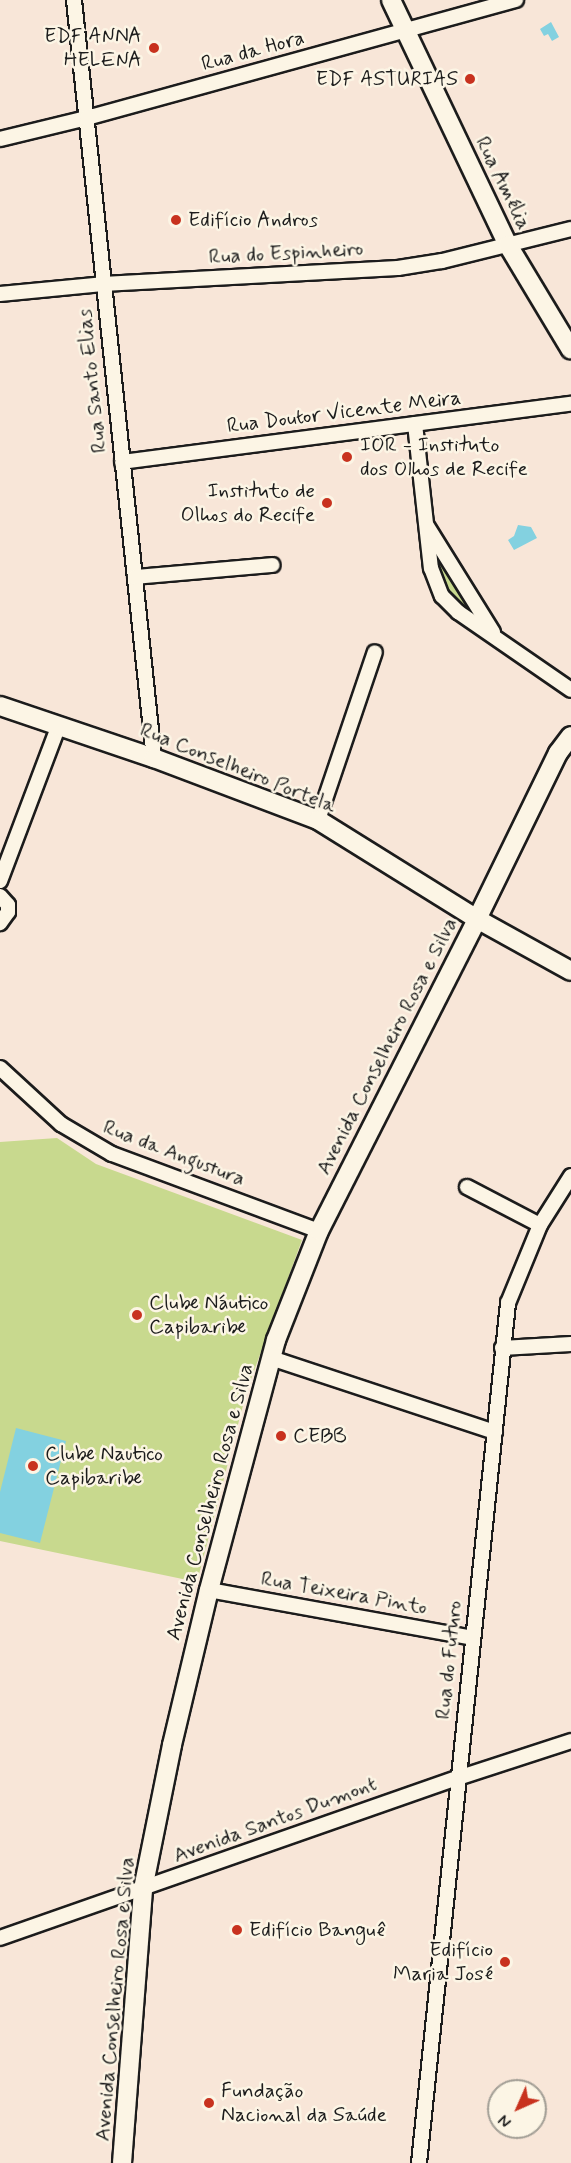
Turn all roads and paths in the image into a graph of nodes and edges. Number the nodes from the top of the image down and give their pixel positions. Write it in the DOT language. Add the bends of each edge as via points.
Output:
graph roads {
  1 [pos="74,0"];
  2 [pos="392,0"];
  3 [pos="516,0"];
  4 [pos="405,31"];
  5 [pos="87,118"];
  6 [pos="0,139"];
  7 [pos="571,229"];
  8 [pos="508,246"];
  9 [pos="103,284"];
  10 [pos="0,294"];
  11 [pos="571,350"];
  12 [pos="571,404"];
  13 [pos="415,424"];
  14 [pos="122,462"];
  15 [pos="425,522"];
  16 [pos="272,564"];
  17 [pos="135,577"];
  18 [pos="495,636"];
  19 [pos="375,652"];
  20 [pos="571,690"];
  21 [pos="0,706"];
  22 [pos="59,725"];
  23 [pos="571,736"];
  24 [pos="154,758"];
  25 [pos="318,820"];
  26 [pos="0,881"];
  27 [pos="0,896"];
  28 [pos="477,919"];
  29 [pos="0,923"];
  30 [pos="571,971"];
  31 [pos="0,1068"];
  32 [pos="571,1176"];
  33 [pos="467,1187"];
  34 [pos="540,1225"];
  35 [pos="319,1231"];
  36 [pos="571,1344"];
  37 [pos="502,1348"];
  38 [pos="271,1358"];
  39 [pos="495,1432"];
  40 [pos="208,1590"];
  41 [pos="473,1638"];
  42 [pos="571,1741"];
  43 [pos="461,1777"];
  44 [pos="143,1889"];
  45 [pos="0,1938"];
  46 [pos="122,2163"];
  47 [pos="419,2163"];
  1 -- 5 [label="street, Rua Santo Elias"];
  2 -- 4 [label="main road, Rua Amélia"];
  3 -- 4 [label="street, Rua da Hora"];
  4 -- 5 [label="street, Rua da Hora"];
  4 -- 8 [label="main road, Rua Amélia"];
  5 -- 6 [label="street, Rua da Hora"];
  5 -- 9 [label="street, Rua Santo Elias"];
  7 -- 8 [label="street, Rua do Espinheiro"];
  8 -- 9 [label="street, Rua do Espinheiro" via="398,268"];
  8 -- 11 [label="main road, Rua Amélia"];
  9 -- 10 [label="street, Rua do Espinheiro"];
  9 -- 14 [label="street, Rua Santo Elias"];
  12 -- 13 [label="street, Rua Doutor Vicente Meira"];
  13 -- 14 [label="street, Rua Doutor Vicente Meira"];
  13 -- 15 [label="street"];
  14 -- 17 [label="street, Rua Santo Elias"];
  15 -- 18 [label="street"];
  15 -- 18 [label="street" via="431,568 442,596 458,612"];
  16 -- 17 [label="street"];
  17 -- 24 [label="street, Rua Santo Elias"];
  18 -- 20 [label="street"];
  19 -- 25 [label="street"];
  21 -- 22 [label="main road, Rua Conselheiro Portela"];
  22 -- 24 [label="main road, Rua Conselheiro Portela"];
  22 -- 26 [label="street"];
  23 -- 28 [label="main road, Avenida Conselheiro Rosa e Silva" via="558,753"];
  24 -- 25 [label="main road, Rua Conselheiro Portela"];
  25 -- 28 [label="main road, Rua Conselheiro Portela"];
  27 -- 29 [label="street" via="8,912"];
  28 -- 30 [label="main road, Rua Conselheiro Portela"];
  28 -- 35 [label="main road, Avenida Conselheiro Rosa e Silva"];
  31 -- 35 [label="street, Rua da Angustura" via="41,1108 83,1139 112,1154"];
  32 -- 34 [label="street, Rua do Futuro"];
  33 -- 34 [label="street"];
  34 -- 37 [label="street, Rua do Futuro" via="510,1294"];
  35 -- 38 [label="main road, Avenida Conselheiro Rosa e Silva"];
  36 -- 37 [label="street"];
  37 -- 39 [label="street, Rua do Futuro"];
  38 -- 39 [label="street"];
  38 -- 40 [label="main road, Avenida Conselheiro Rosa e Silva"];
  39 -- 41 [label="street, Rua do Futuro"];
  40 -- 41 [label="street, Rua Teixeira Pinto"];
  40 -- 44 [label="main road, Avenida Conselheiro Rosa e Silva"];
  41 -- 43 [label="street, Rua do Futuro"];
  42 -- 43 [label="street, Avenida Santos Dumont"];
  43 -- 44 [label="street, Avenida Santos Dumont"];
  43 -- 47 [label="street, Rua do Futuro"];
  44 -- 45 [label="street, Avenida Santos Dumont"];
  44 -- 46 [label="main road, Avenida Conselheiro Rosa e Silva"];
}
